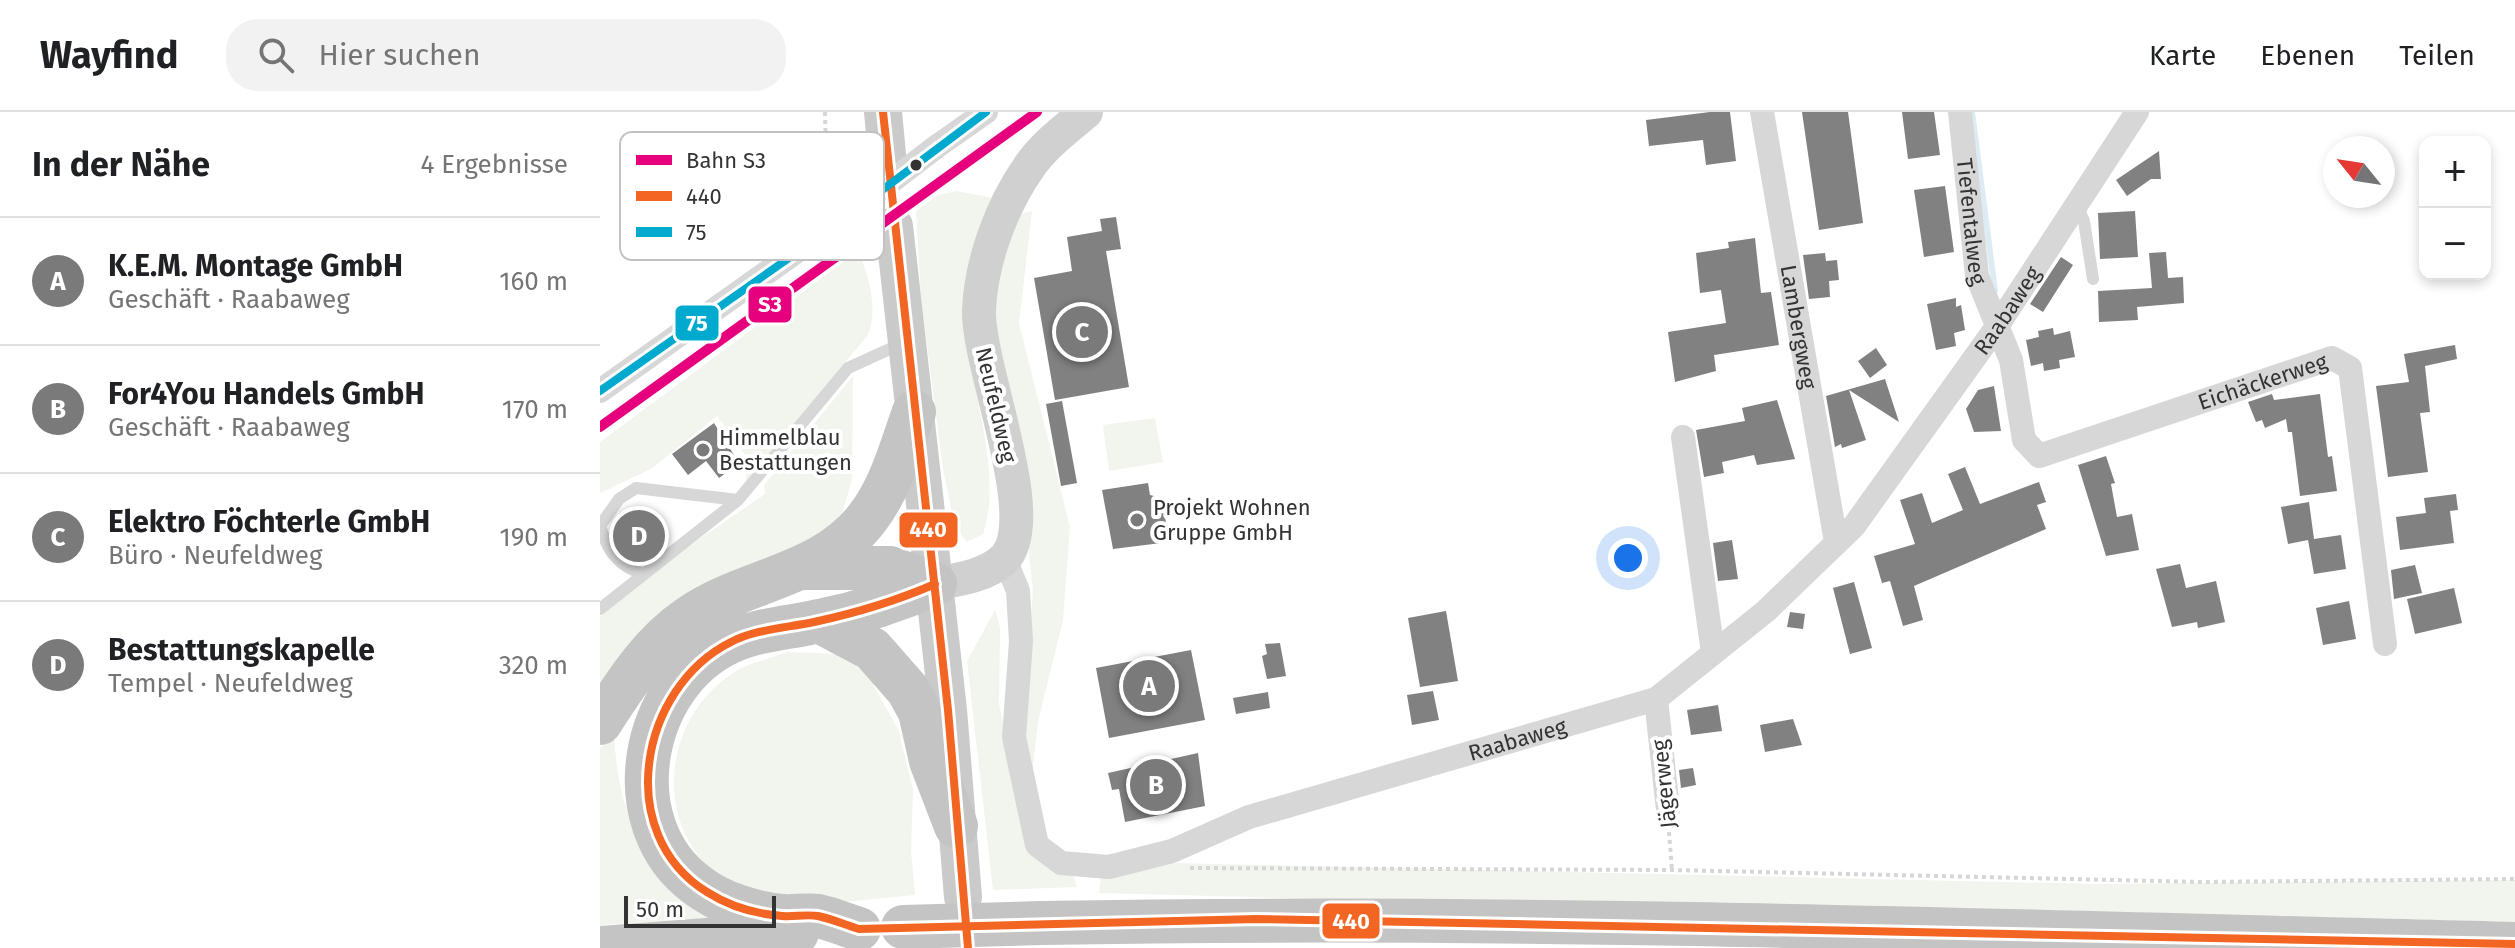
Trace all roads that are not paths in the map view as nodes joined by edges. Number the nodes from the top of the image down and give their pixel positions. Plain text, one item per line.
1 (883, 112) edge
2 (986, 112) edge
3 (1086, 112) edge
4 (1762, 112) edge
5 (1960, 112) edge
6 (2137, 112) edge
7 (884, 188) edge
8 (2077, 206) junction
9 (786, 260) edge
10 (2093, 279) dead end
11 (1996, 328) junction
12 (906, 342) junction
13 (600, 391) edge
14 (914, 412) junction
15 (1683, 437) dead end
16 (738, 500) junction
17 (600, 526) edge
18 (1836, 542) junction
19 (1005, 559) junction
20 (805, 568) junction
21 (644, 574) junction
22 (935, 584) junction
23 (600, 609) edge
24 (819, 621) junction
25 (2385, 644) dead end
26 (1713, 653) junction
27 (1656, 699) junction
28 (600, 723) edge
29 (1668, 810) road end
30 (956, 826) junction
31 (963, 897) dead end
32 (859, 929) junction
33 (2515, 944) edge
34 (600, 948) edge

1 - 12 main road
2 - 7 street, bridge
3 - 19 street, Neufeldweg
4 - 18 street, Lambergweg
5 - 11 street, Tiefentalweg
6 - 8 street, Raabaweg
8 - 10 lane
8 - 11 street, Raabaweg
9 - 13 street, bridge
11 - 18 street, Raabaweg
11 - 25 street, Eichäckerweg
12 - 14 main road
12 - 16 lane
14 - 20 highway
14 - 22 main road
15 - 26 street
16 - 17 lane
16 - 21 lane
17 - 21 lane
18 - 26 street, Raabaweg
19 - 22 street
19 - 27 street, Raabaweg
20 - 22 highway
20 - 28 highway
21 - 23 lane
22 - 24 highway
22 - 30 main road
24 - 30 highway
24 - 32 highway
26 - 27 street, Raabaweg
27 - 29 street, Jägerweg
30 - 31 main road
32 - 33 highway, bridge
32 - 34 highway

